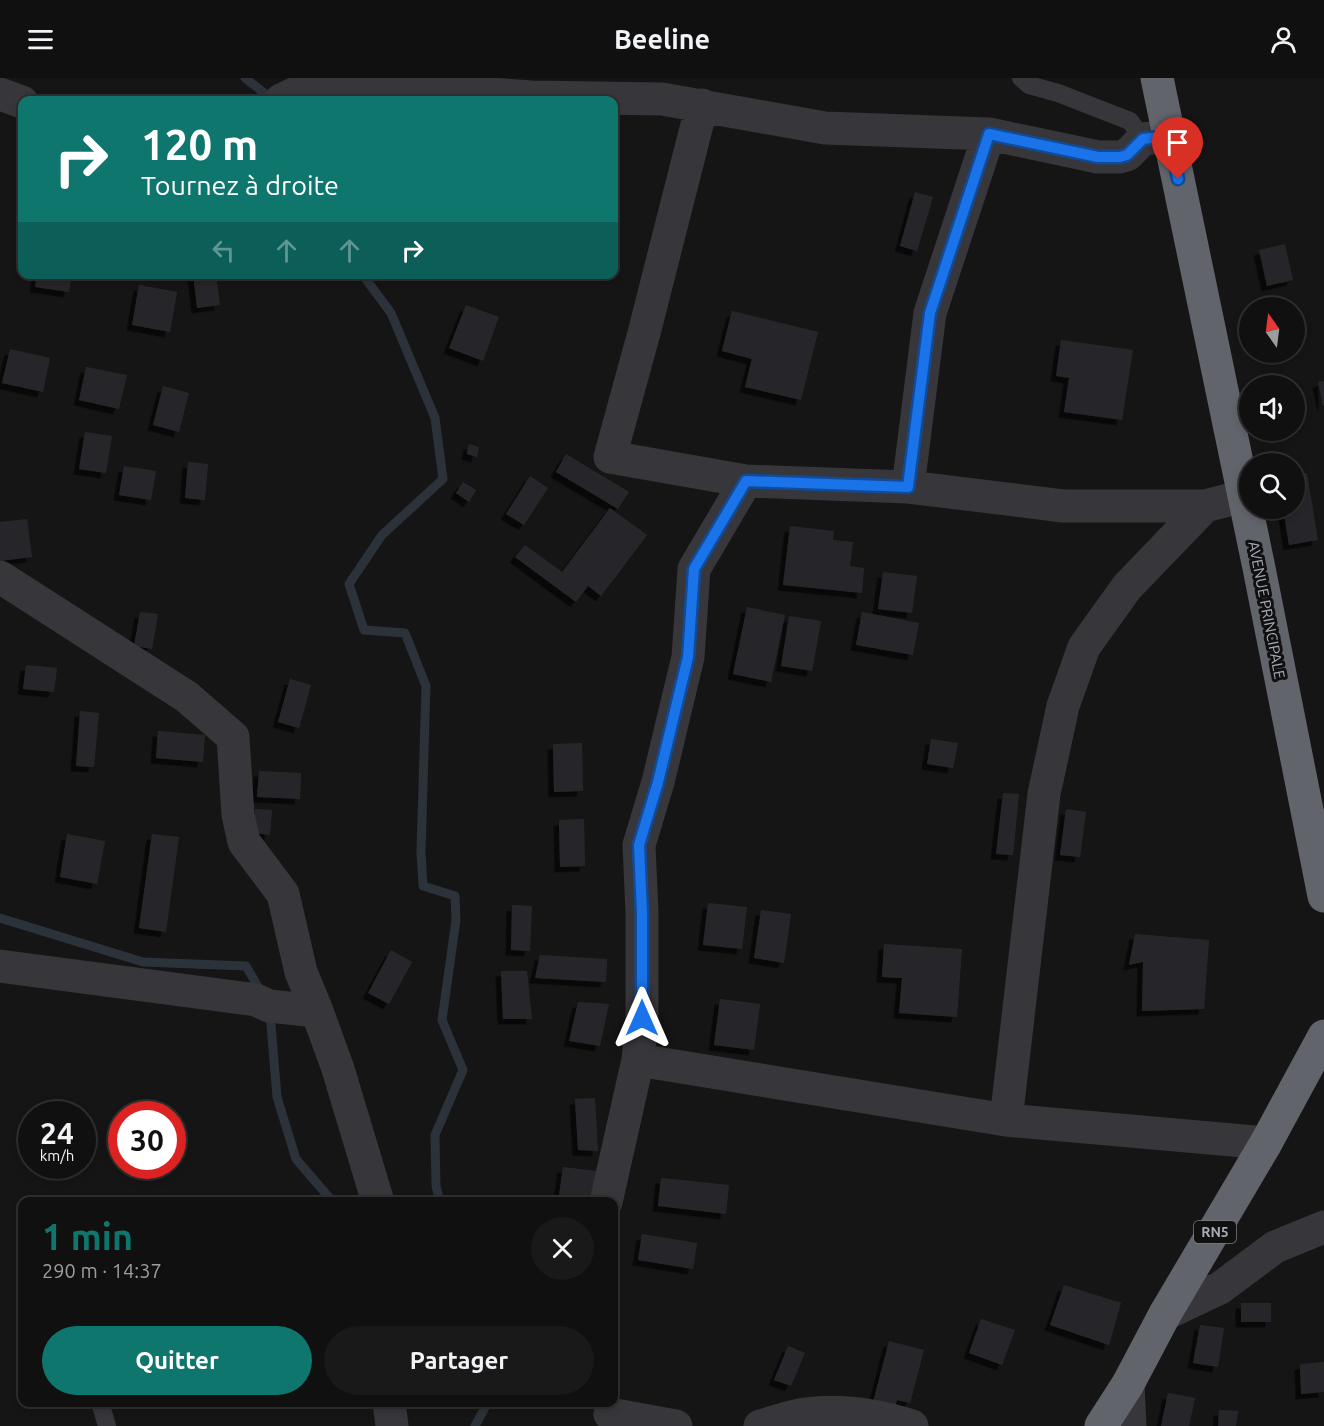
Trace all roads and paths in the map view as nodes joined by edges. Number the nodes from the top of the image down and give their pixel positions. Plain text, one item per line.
1 (328, 78) edge
2 (339, 78) edge
3 (1021, 78) edge
4 (1157, 78) edge
5 (0, 94) edge
6 (290, 96) edge
7 (520, 96) edge
8 (618, 98) edge
9 (18, 101) edge
10 (702, 105) junction
11 (989, 134) junction
12 (1156, 137) junction
13 (1239, 473) edge
14 (746, 481) junction
15 (908, 487) junction
16 (1239, 497) edge
17 (1205, 506) junction
18 (1249, 519) edge
19 (0, 577) edge
20 (1324, 896) edge
21 (7, 972) edge
22 (317, 1011) junction
23 (1324, 1036) edge
24 (638, 1060) junction
25 (1006, 1120) junction
26 (1266, 1143) junction
27 (376, 1197) edge
28 (607, 1197) edge
29 (1324, 1227) edge
30 (1166, 1314) junction
31 (1128, 1384) junction
32 (101, 1407) edge
33 (390, 1407) edge
34 (610, 1414) edge
35 (107, 1426) edge
36 (392, 1426) edge
37 (676, 1426) edge
38 (760, 1426) edge
39 (912, 1426) edge
40 (1101, 1426) edge
41 (1130, 1426) edge

1 - 6 street
2 - 7 street
3 - 12 lane
4 - 12 highway, AVENUE PRINCIPALE
5 - 9 street
8 - 10 street
10 - 11 street
10 - 14 street
11 - 12 street
11 - 15 street
12 - 13 highway, AVENUE PRINCIPALE
14 - 15 street
14 - 24 street
15 - 17 street
16 - 17 street
17 - 25 street
18 - 20 highway, AVENUE PRINCIPALE
19 - 22 street
21 - 22 street
22 - 27 street
23 - 26 highway, RN5
24 - 25 street
24 - 28 street
25 - 26 street
26 - 30 highway, RN5
29 - 30 street
30 - 31 highway, RN5
31 - 40 highway, RN5
31 - 41 street
32 - 35 lane
33 - 36 street
34 - 37 street
38 - 39 street

